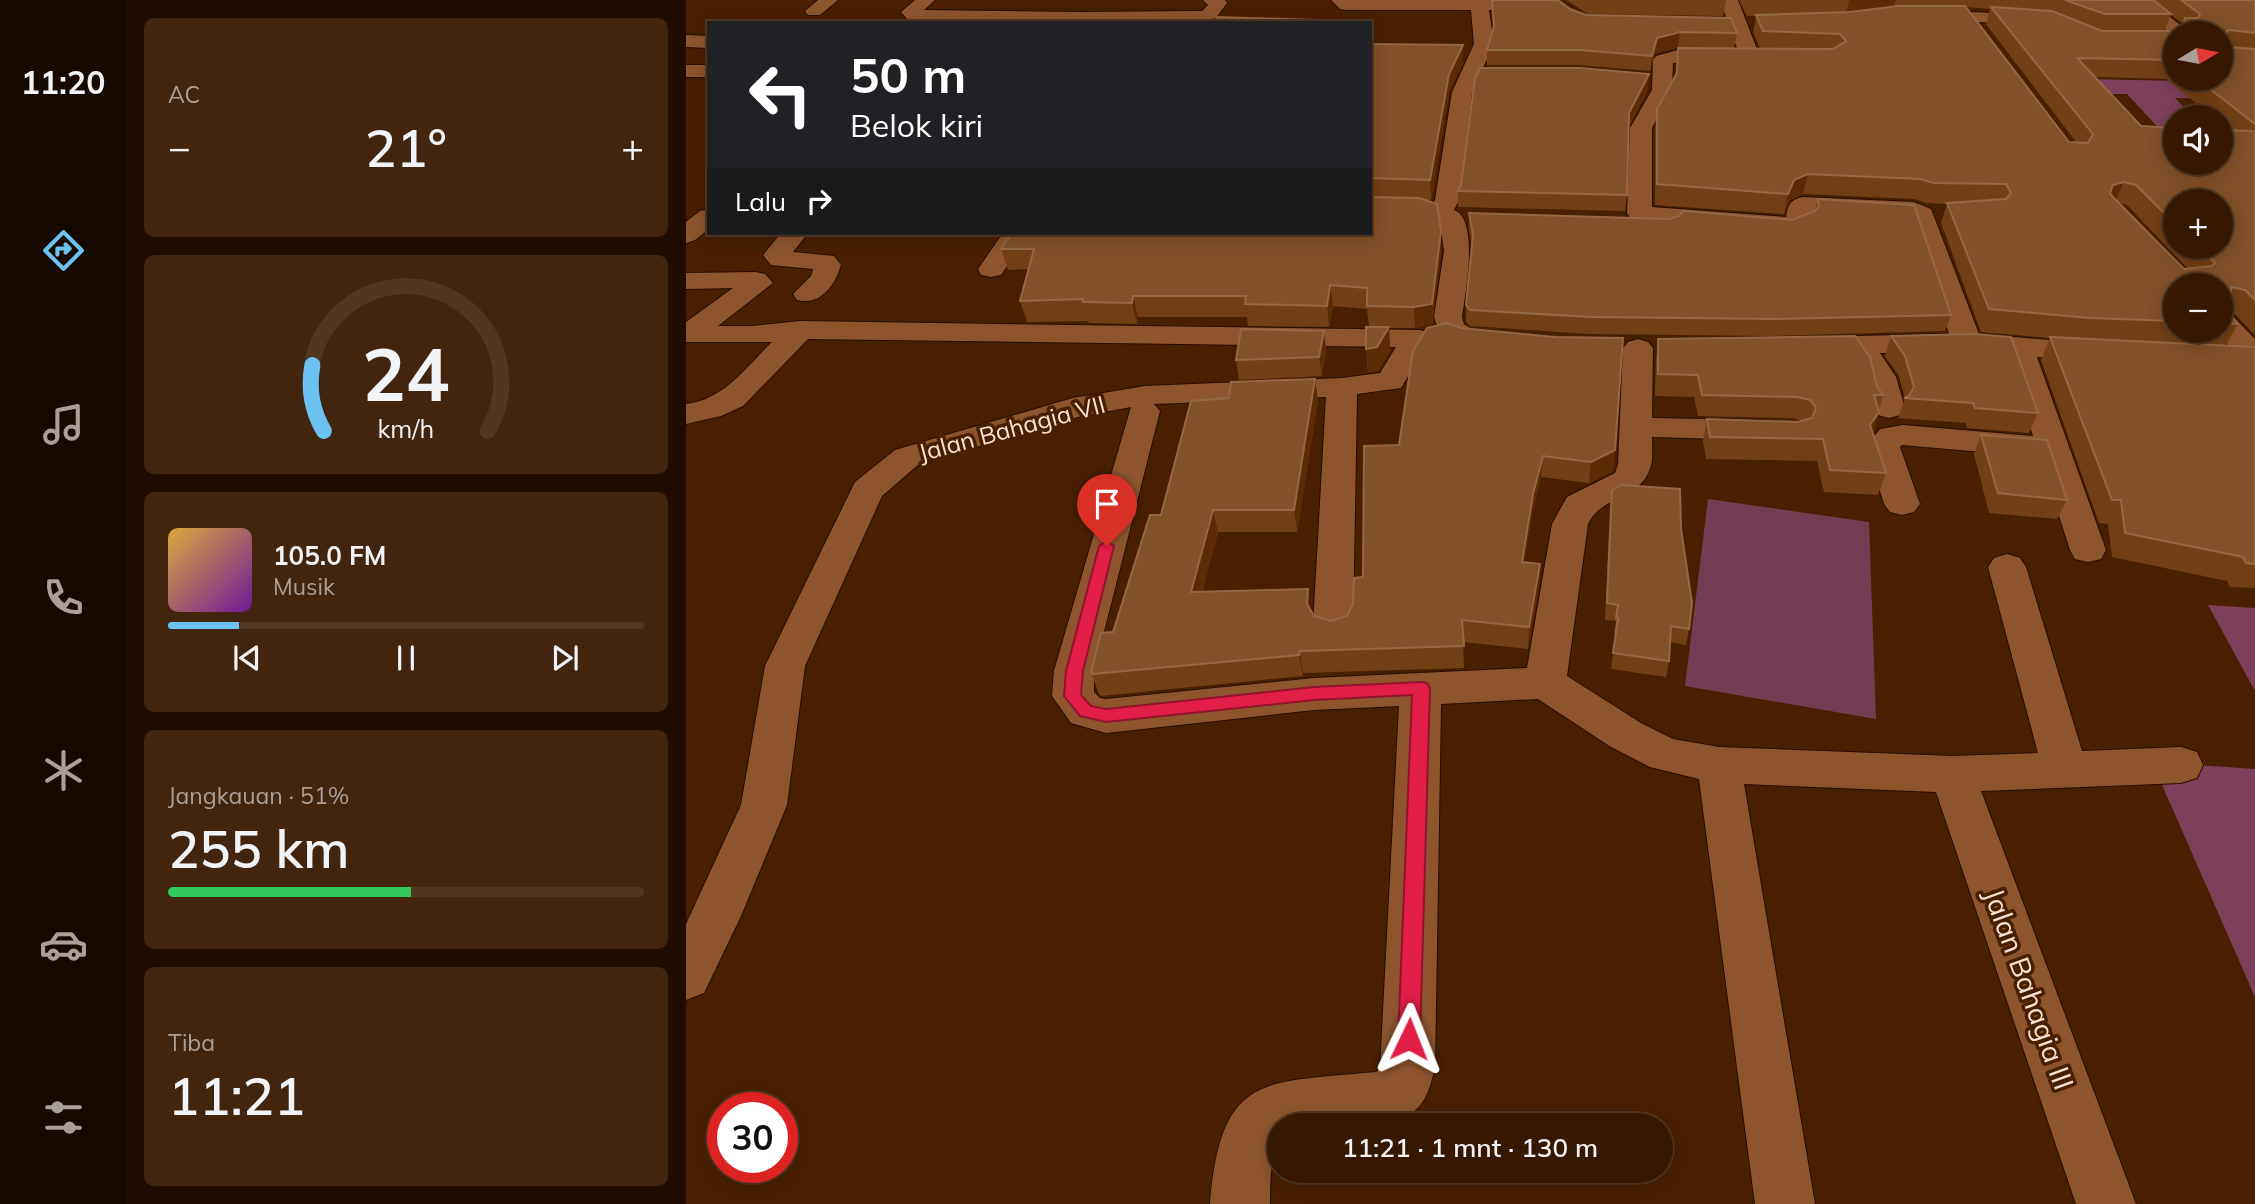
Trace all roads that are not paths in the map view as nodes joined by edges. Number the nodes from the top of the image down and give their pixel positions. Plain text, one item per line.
1 (926, 0) edge
2 (1101, 0) edge
3 (1212, 0) edge
4 (1340, 0) edge
5 (1728, 0) edge
6 (2137, 0) edge
7 (1479, 5) junction
8 (1563, 6) edge
9 (1906, 15) edge
10 (1966, 15) junction
11 (1085, 19) edge
12 (2166, 21) edge
13 (2058, 22) edge
14 (1730, 24) junction
15 (1760, 24) edge
16 (1979, 33) edge
17 (686, 41) edge
18 (707, 41) edge
19 (1482, 54) junction
20 (1458, 55) edge
21 (686, 71) edge
22 (707, 71) edge
23 (1471, 74) junction
24 (1498, 74) edge
25 (1640, 79) edge
26 (1664, 81) junction
27 (686, 202) edge
28 (707, 202) edge
29 (1372, 207) edge
30 (1457, 216) junction
31 (707, 218) edge
32 (1612, 221) edge
33 (1744, 222) junction
34 (686, 235) edge
35 (793, 235) edge
36 (1015, 235) edge
37 (991, 268) dead end
38 (686, 281) edge
39 (807, 294) dead end
40 (800, 330) junction
41 (1454, 331) junction
42 (2233, 333) edge
43 (1415, 340) junction
44 (1967, 342) junction
45 (1516, 343) edge
46 (2013, 344) junction
47 (1859, 345) junction
48 (1783, 346) edge
49 (1636, 348) dead end
50 (2118, 354) edge
51 (2221, 358) edge
52 (2255, 358) edge
53 (1342, 387) junction
54 (1889, 408) dead end
55 (1144, 411) dead end
56 (686, 414) edge
57 (1636, 426) junction
58 (1792, 431) edge
59 (2055, 448) junction
60 (1902, 504) dead end
61 (2088, 550) dead end
62 (2007, 567) dead end
63 (1333, 626) edge
64 (1545, 683) junction
65 (1421, 688) junction
66 (1719, 765) junction
67 (2181, 765) dead end
68 (2065, 769) junction
69 (1952, 774) junction
70 (701, 917) edge
71 (686, 976) edge
72 (1240, 1204) edge
73 (1785, 1204) edge
74 (2106, 1204) edge

1 - 11 street
2 - 11 street
3 - 11 street
4 - 7 street
5 - 14 street
6 - 12 street
7 - 8 street
7 - 19 street
9 - 10 street
10 - 13 street
10 - 16 street
14 - 15 street
14 - 26 street
17 - 18 street
19 - 20 street
19 - 23 street
21 - 22 street
23 - 24 street
23 - 30 street
25 - 26 street
26 - 33 street
27 - 28 street
29 - 30 street
30 - 41 street
31 - 34 street
32 - 33 street
33 - 44 street
35 - 39 street
36 - 37 street
38 - 40 street
40 - 43 street
40 - 56 street
41 - 43 street
41 - 45 street
42 - 52 street
43 - 53 street, Jalan Bahagia VII
44 - 46 street
44 - 47 street
46 - 50 street
46 - 59 street
47 - 48 street
47 - 54 street
49 - 57 street
51 - 52 street
53 - 63 street
53 - 70 street, Jalan Bahagia VII
55 - 65 street
57 - 58 street
57 - 64 street
59 - 60 street
59 - 61 street
62 - 68 street
64 - 65 street
64 - 66 street
65 - 72 street
66 - 69 street
66 - 73 street
67 - 68 street
68 - 69 street
69 - 74 street, Jalan Bahagia III
70 - 71 street, Jalan Bahagia VII

